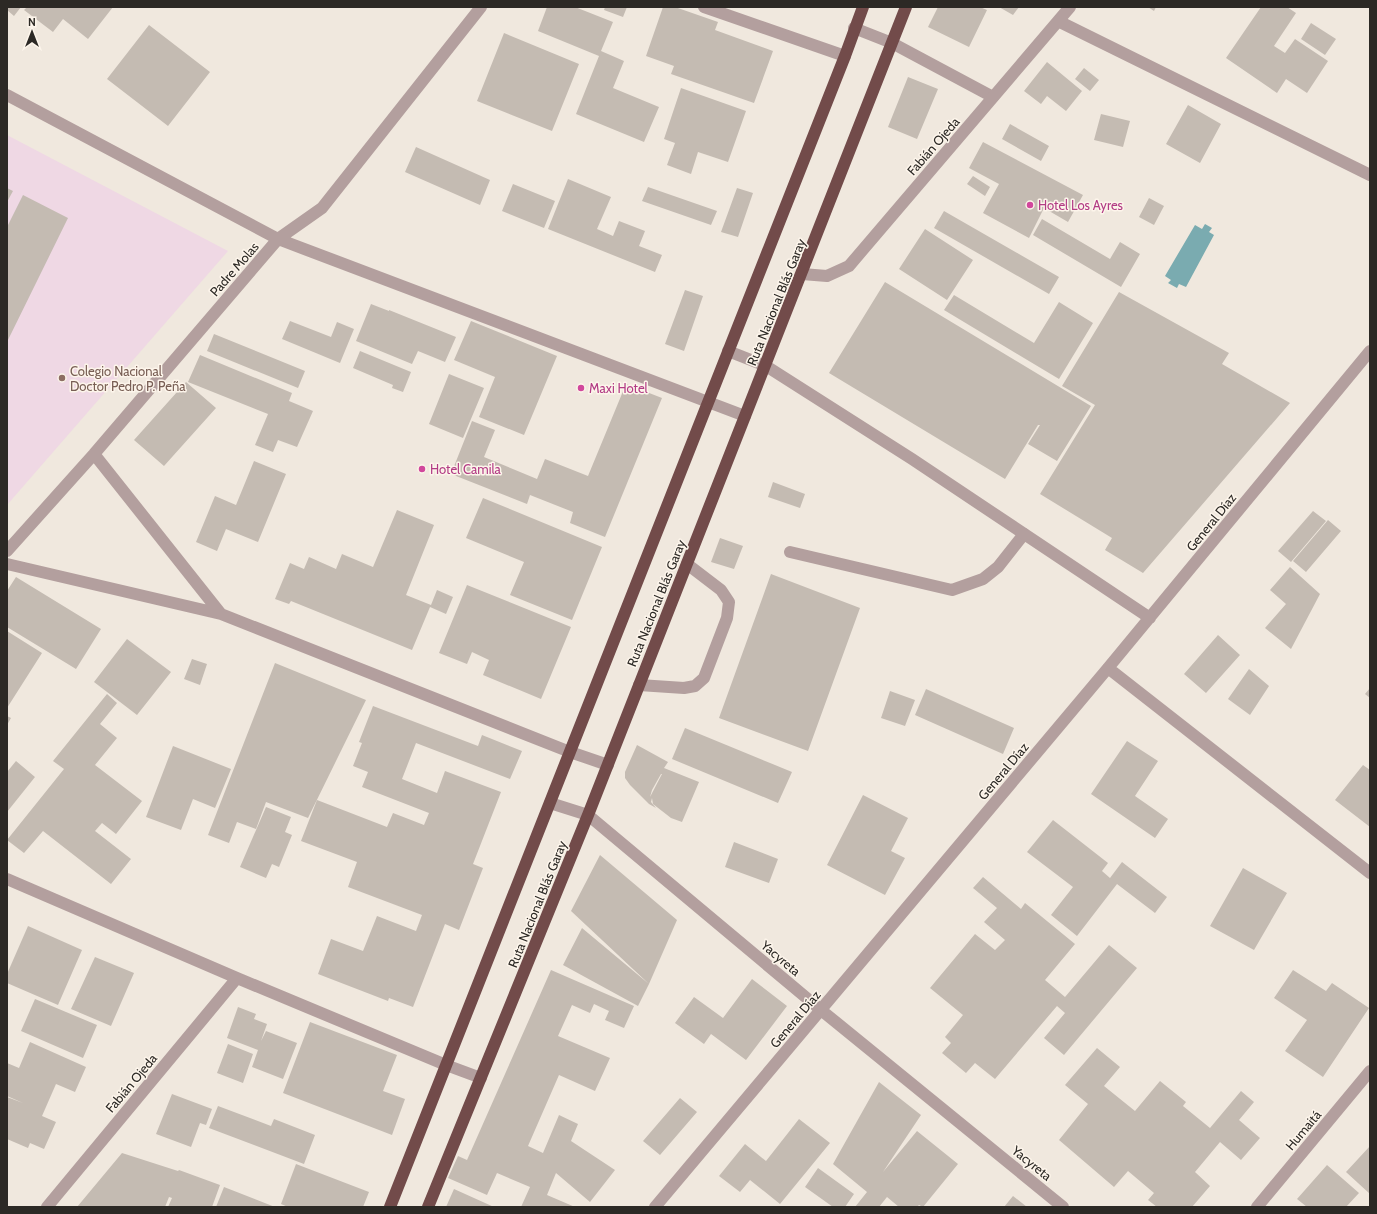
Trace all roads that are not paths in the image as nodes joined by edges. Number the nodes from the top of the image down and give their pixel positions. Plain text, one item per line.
1 (481, 7) edge
2 (704, 7) edge
3 (863, 7) edge
4 (906, 7) edge
5 (1070, 7) edge
6 (1058, 21) junction
7 (854, 28) junction
8 (892, 43) junction
9 (845, 56) junction
10 (7, 95) edge
11 (993, 97) junction
12 (1370, 175) edge
13 (278, 239) junction
14 (802, 274) junction
15 (728, 351) junction
16 (1370, 351) edge
17 (766, 366) junction
18 (708, 403) junction
19 (745, 416) junction
20 (94, 454) junction
21 (1024, 534) junction
22 (7, 551) edge
23 (790, 552) dead end
24 (7, 564) edge
25 (687, 564) junction
26 (221, 614) junction
27 (1150, 618) junction
28 (1108, 668) junction
29 (639, 685) junction
30 (570, 752) junction
31 (608, 765) junction
32 (550, 803) junction
33 (588, 815) junction
34 (1370, 873) edge
35 (7, 879) edge
36 (237, 978) junction
37 (821, 1010) junction
38 (446, 1065) junction
39 (1370, 1071) edge
40 (481, 1078) junction
41 (47, 1207) edge
42 (390, 1207) edge
43 (428, 1207) edge
44 (655, 1207) edge
45 (1063, 1207) edge
46 (1257, 1207) edge

1 - 13 street, Padre Molas
2 - 9 street
3 - 7 highway, Ruta Nacional Blás Garay
4 - 8 highway, Ruta Nacional Blás Garay
5 - 6 street, Fabián Ojeda
6 - 11 street, Fabián Ojeda
6 - 12 street
7 - 8 street
7 - 9 highway, Ruta Nacional Blás Garay
8 - 11 street
8 - 14 highway, Ruta Nacional Blás Garay
9 - 15 highway, Ruta Nacional Blás Garay
10 - 13 street
11 - 14 street, Fabián Ojeda
13 - 18 street
13 - 20 street, Padre Molas
14 - 17 highway, Ruta Nacional Blás Garay
15 - 17 street
15 - 18 highway, Ruta Nacional Blás Garay
16 - 27 street, General Díaz
17 - 19 highway, Ruta Nacional Blás Garay
17 - 21 street
18 - 19 street
18 - 30 highway, Ruta Nacional Blás Garay
19 - 25 highway, Ruta Nacional Blás Garay
20 - 22 street, Padre Molas
20 - 26 street
21 - 23 street
21 - 27 street
24 - 26 street
25 - 29 highway, Ruta Nacional Blás Garay
25 - 29 street
26 - 30 street
27 - 28 street, General Díaz
28 - 34 street
28 - 37 street, General Díaz
29 - 31 highway, Ruta Nacional Blás Garay
30 - 31 street
30 - 32 highway, Ruta Nacional Blás Garay
31 - 33 highway, Ruta Nacional Blás Garay
32 - 33 street, Yacyreta
32 - 38 highway, Ruta Nacional Blás Garay
33 - 37 street, Yacyreta
33 - 40 highway, Ruta Nacional Blás Garay
35 - 36 street
36 - 38 street
36 - 41 street, Fabián Ojeda
37 - 44 street, General Díaz
37 - 45 street, Yacyreta
38 - 40 street
38 - 42 highway, Ruta Nacional Blás Garay
39 - 46 street, Humaitá
40 - 43 highway, Ruta Nacional Blás Garay

